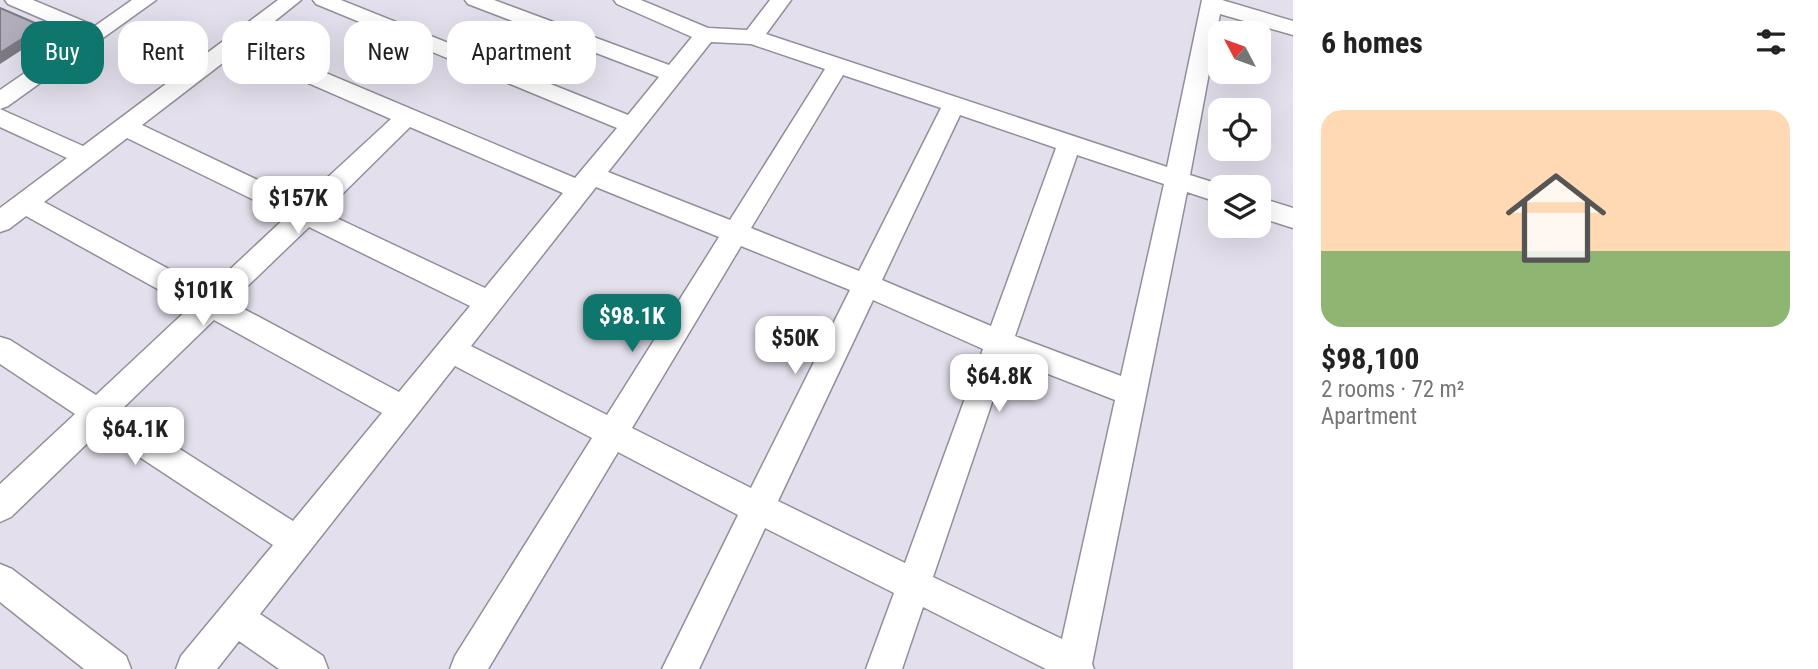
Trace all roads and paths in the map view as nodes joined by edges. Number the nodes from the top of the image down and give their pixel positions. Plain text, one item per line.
1 (15, 0) edge
2 (146, 0) edge
3 (291, 0) edge
4 (323, 0) edge
5 (475, 0) edge
6 (624, 0) edge
7 (782, 0) edge
8 (1212, 3) edge
9 (65, 21) edge
10 (264, 21) edge
11 (1293, 28) edge
12 (104, 29) edge
13 (705, 35) junction
14 (753, 37) junction
15 (222, 53) edge
16 (838, 65) junction
17 (673, 74) junction
18 (24, 84) edge
19 (330, 84) edge
20 (0, 101) edge
21 (954, 104) junction
22 (0, 117) edge
23 (407, 117) junction
24 (631, 125) junction
25 (125, 127) junction
26 (1069, 143) junction
27 (85, 157) junction
28 (1177, 180) junction
29 (585, 183) junction
30 (1208, 190) edge
31 (24, 203) junction
32 (1271, 211) edge
33 (306, 214) junction
34 (1293, 218) edge
35 (0, 222) edge
36 (736, 233) junction
37 (866, 285) junction
38 (490, 303) junction
39 (211, 304) junction
40 (997, 342) junction
41 (0, 349) edge
42 (453, 351) junction
43 (1129, 392) junction
44 (405, 410) junction
45 (98, 412) junction
46 (612, 433) junction
47 (0, 506) edge
48 (758, 508) junction
49 (298, 542) junction
50 (0, 581) edge
51 (914, 586) junction
52 (236, 618) junction
53 (1075, 666) edge
54 (113, 669) edge
55 (194, 669) edge
56 (310, 669) edge
57 (468, 669) edge
58 (680, 669) edge
59 (884, 669) edge

1 - 9 street
2 - 12 street
3 - 10 street
4 - 24 street
5 - 17 street
6 - 13 street
7 - 14 street
8 - 11 street
8 - 28 street
13 - 14 street
13 - 17 street
14 - 16 street
15 - 25 street
16 - 21 street
16 - 36 street
17 - 24 street
18 - 20 street
19 - 23 street
21 - 26 street
21 - 37 street
22 - 27 street
23 - 29 street
23 - 33 street
24 - 29 street
25 - 27 street
25 - 33 street
26 - 28 street
26 - 40 street
27 - 31 street
28 - 30 street
28 - 43 street
29 - 36 street
29 - 38 street
31 - 35 street
31 - 39 street
32 - 34 street
33 - 38 street
33 - 39 street
36 - 37 street
36 - 46 street
37 - 40 street
37 - 48 street
38 - 42 street
39 - 44 street
39 - 45 street
40 - 43 street
40 - 51 street
41 - 45 street
42 - 44 street
42 - 46 street
43 - 53 street
44 - 49 street
45 - 47 street
45 - 49 street
46 - 48 street
46 - 57 street
48 - 51 street
48 - 58 street
49 - 52 street
50 - 54 street
51 - 53 street
51 - 59 street
52 - 55 street
52 - 56 street

